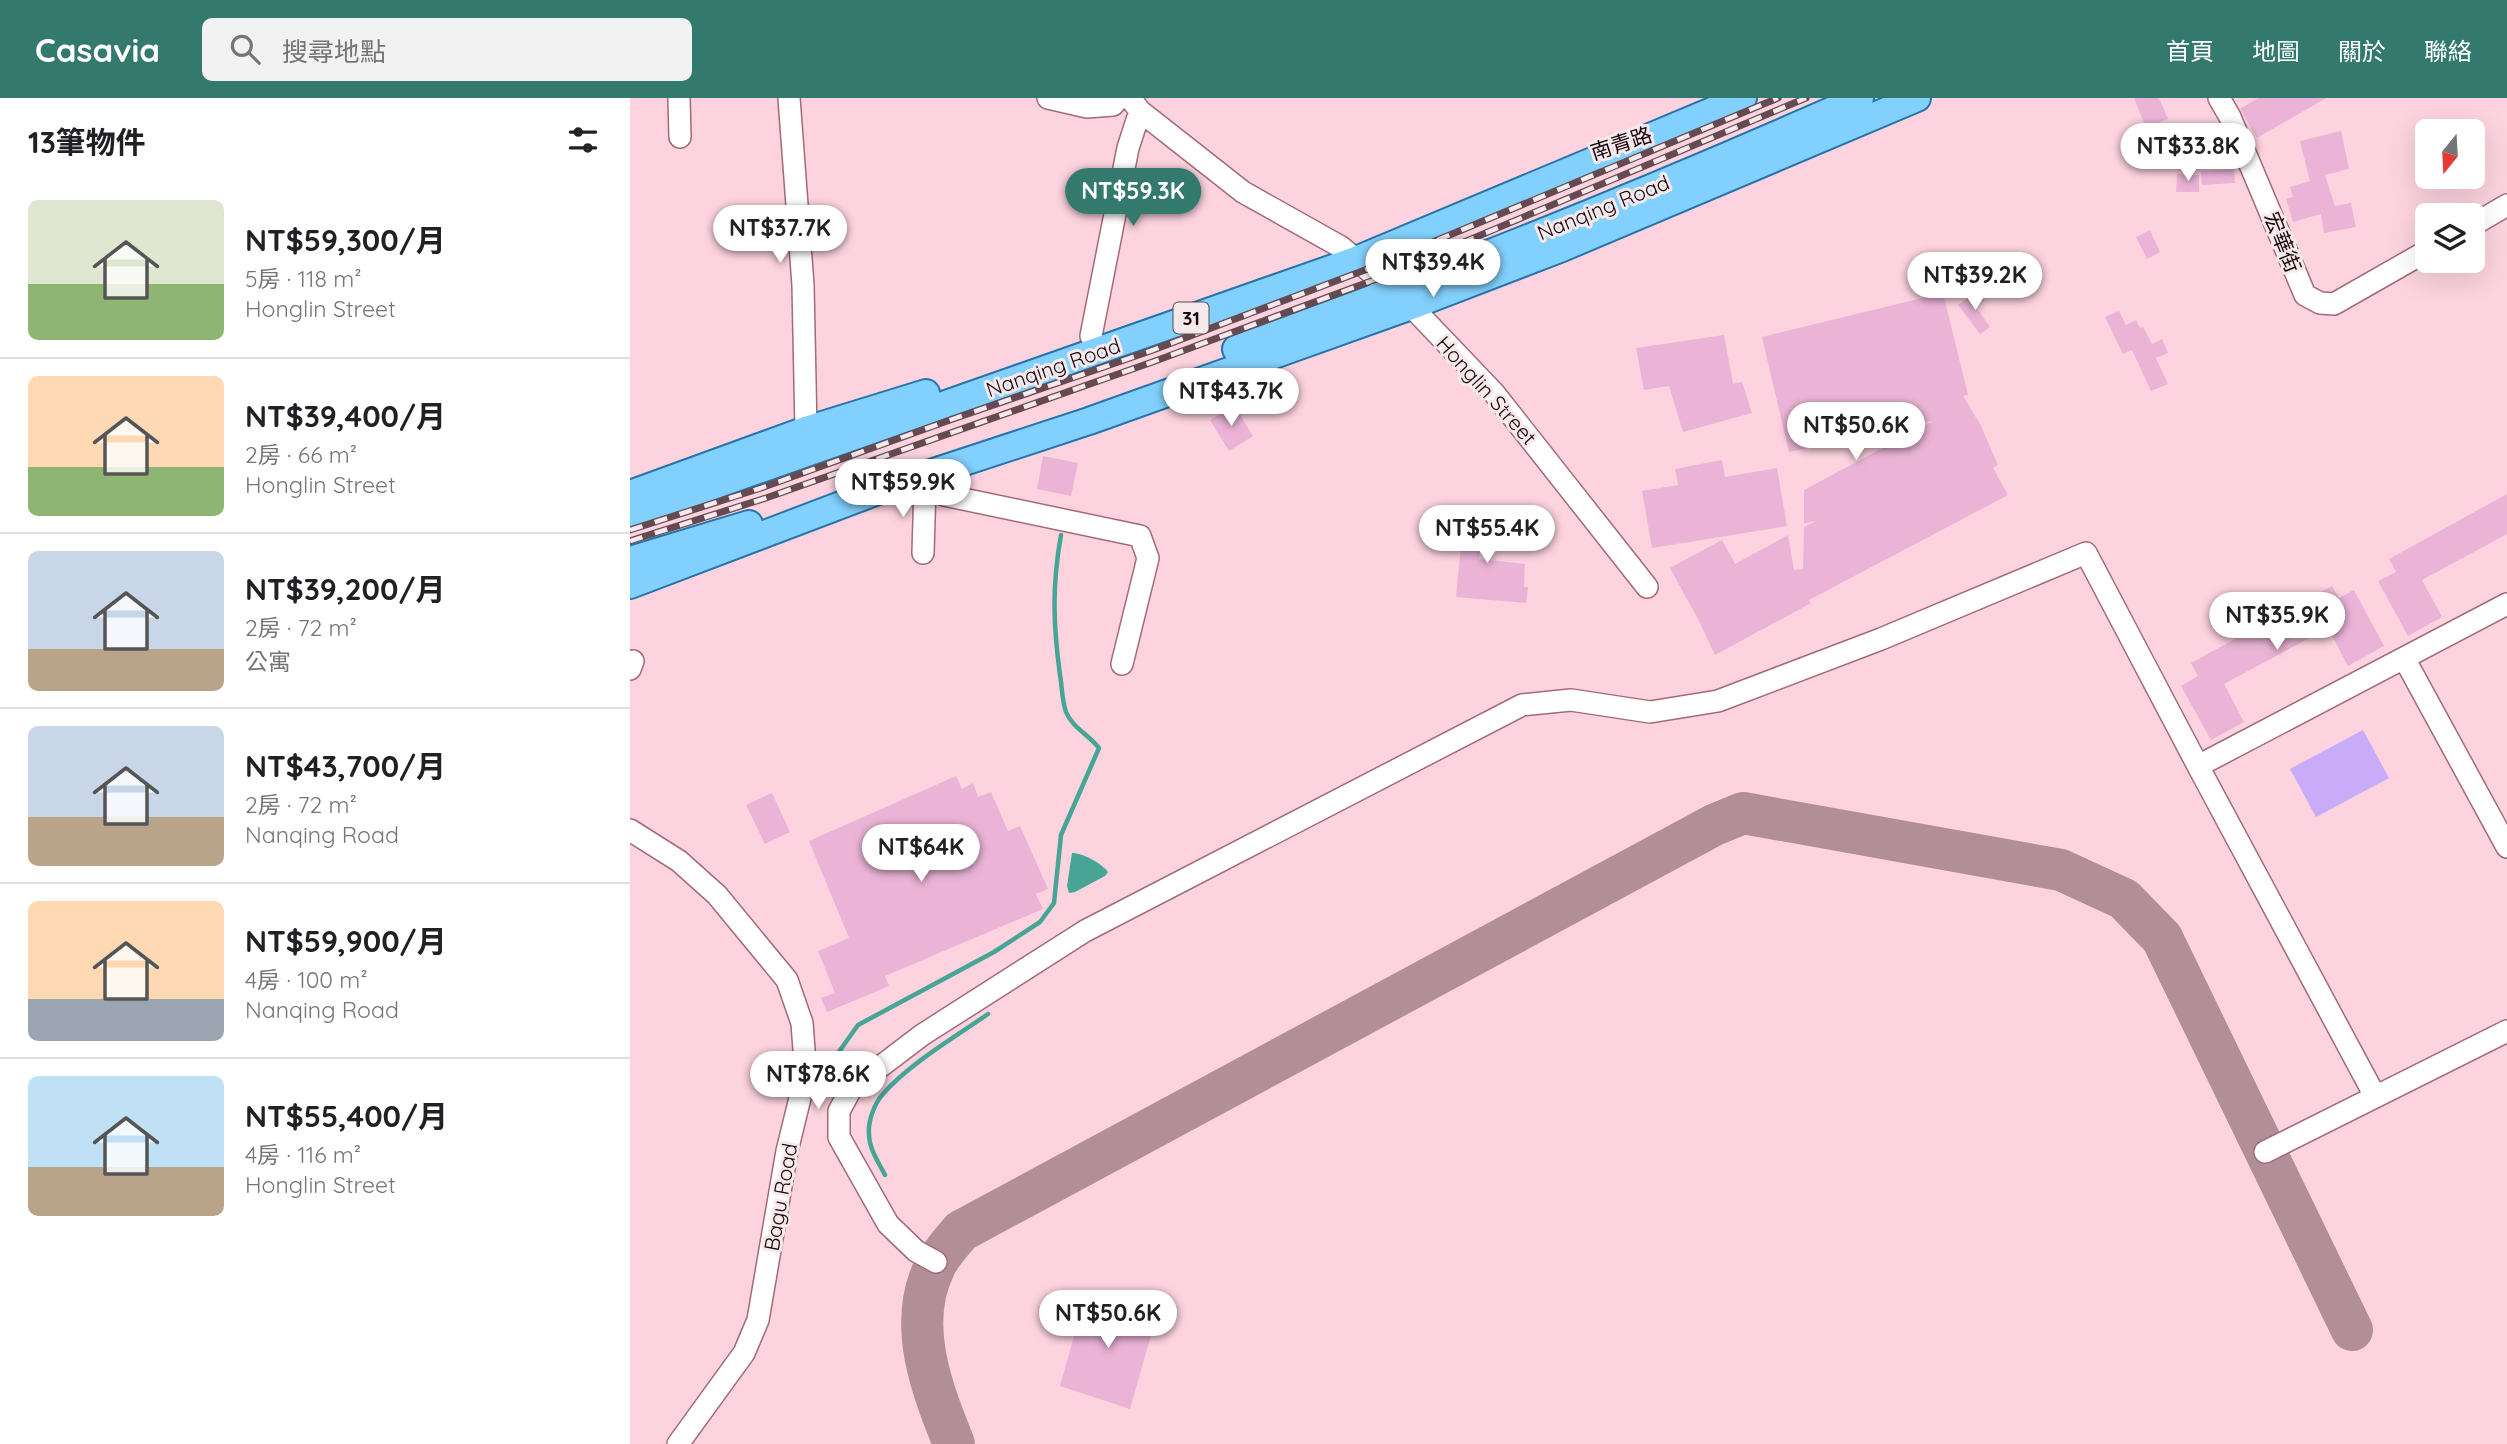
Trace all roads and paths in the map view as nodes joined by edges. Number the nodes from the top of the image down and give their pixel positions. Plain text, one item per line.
1 (679, 98) edge
2 (789, 98) edge
3 (1048, 98) edge
4 (1119, 98) edge
5 (1743, 98) edge
6 (1860, 98) edge
7 (1917, 98) edge
8 (2219, 98) edge
9 (1135, 104) edge
10 (1702, 106) edge
11 (680, 137) dead end
12 (1722, 159) junction
13 (2507, 205) edge
14 (2485, 218) edge
15 (1562, 248) junction
16 (1348, 254) junction
17 (2415, 258) edge
18 (1403, 299) junction
19 (1090, 336) junction
20 (855, 415) junction
21 (806, 430) junction
22 (777, 465) junction
23 (918, 483) junction
24 (630, 494) edge
25 (836, 506) junction
26 (630, 515) edge
27 (757, 522) junction
28 (923, 553) dead end
29 (630, 560) edge
30 (630, 585) edge
31 (1647, 587) dead end
32 (2507, 604) edge
33 (2404, 658) junction
34 (1122, 664) dead end
35 (2198, 766) junction
36 (632, 834) edge
37 (2507, 847) edge
38 (2507, 1031) edge
39 (2375, 1096) junction
40 (2265, 1152) dead end
41 (936, 1262) dead end
42 (678, 1444) edge

1 - 11 street
2 - 21 street
3 - 4 street
5 - 10 main road, Nanqing Road / 31
6 - 12 main road, Nanqing Road / 31
7 - 15 main road, 31
8 - 17 street, 宏華街
9 - 16 street, Honglin Street
9 - 19 street
10 - 16 main road, Nanqing Road / 31
10 - 16 main road, 31
12 - 15 main road
12 - 18 main road, Nanqing Road / 31
13 - 14 street
15 - 18 main road, 31
16 - 18 street, Honglin Street
16 - 19 main road, 31
16 - 22 main road, Nanqing Road / 31
18 - 23 main road, 31
18 - 27 main road, Nanqing Road / 31
18 - 31 street, Honglin Street
19 - 20 main road, 31
20 - 21 main road, 31
20 - 22 main road
21 - 24 main road, 31
22 - 26 main road, Nanqing Road / 31
23 - 25 main road, 31
23 - 28 street
23 - 34 street
25 - 27 main road
25 - 30 main road, 31
27 - 29 main road, Nanqing Road / 31
32 - 33 street
33 - 35 street
33 - 37 street
35 - 39 street
35 - 41 street
36 - 42 street, Bagu Road
38 - 39 street
39 - 40 street

